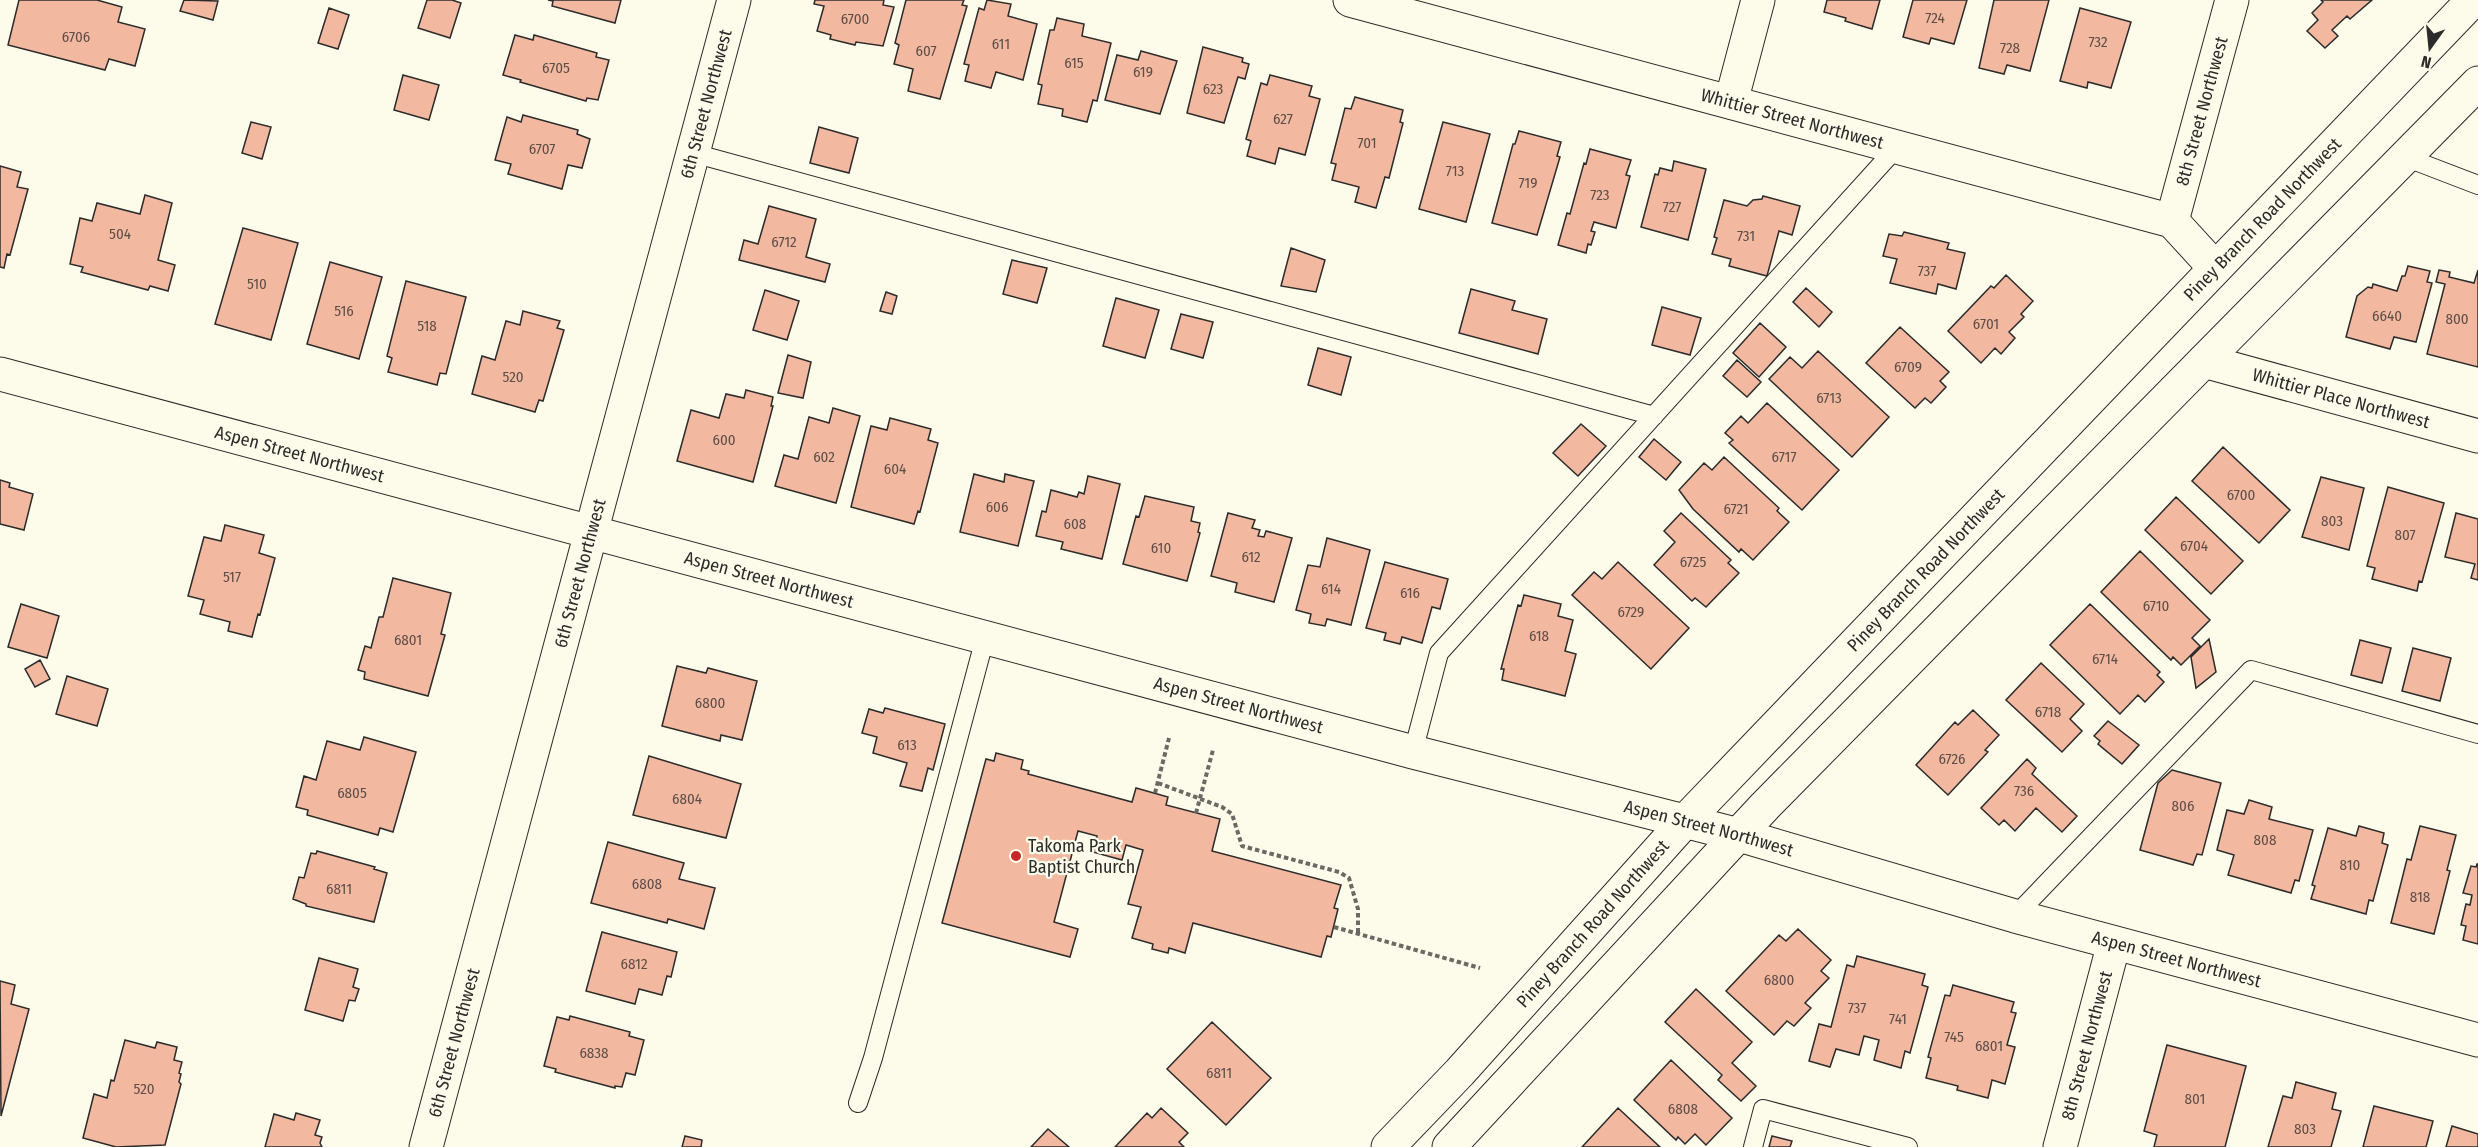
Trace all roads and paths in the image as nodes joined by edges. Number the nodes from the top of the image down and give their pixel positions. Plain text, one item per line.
1 (734, 0) edge
2 (1350, 0) edge
3 (1758, 0) edge
4 (2232, 0) edge
5 (2473, 0) edge
6 (2478, 83) edge
7 (1731, 102) junction
8 (1897, 147) junction
9 (693, 153) junction
10 (2405, 157) junction
11 (2478, 185) edge
12 (2172, 221) junction
13 (2215, 268) junction
14 (2204, 361) junction
15 (0, 374) edge
16 (1654, 416) junction
17 (2478, 436) edge
18 (591, 533) junction
19 (986, 638) junction
20 (2478, 734) edge
21 (1169, 738) dead end
22 (1213, 750) dead end
23 (1413, 752) junction
24 (1158, 783) junction
25 (1155, 794) dead end
26 (1201, 800) junction
27 (1196, 813) dead end
28 (1685, 821) junction
29 (1739, 835) junction
30 (2016, 916) junction
31 (1334, 927) dead end
32 (1358, 934) junction
33 (2114, 943) junction
34 (1480, 968) dead end
35 (2478, 1040) edge
36 (858, 1103) dead end
37 (426, 1147) edge
38 (1388, 1147) edge
39 (1449, 1147) edge
40 (1753, 1147) edge
41 (1908, 1147) edge
42 (2060, 1147) edge

1 - 9 street, 6th Street Northwest
2 - 7 street, Whittier Street Northwest
3 - 7 street
4 - 12 street, 8th Street Northwest
5 - 13 street, Piney Branch Road Northwest
6 - 10 street
7 - 8 street, Whittier Street Northwest
8 - 12 street, Whittier Street Northwest
8 - 16 lane
9 - 16 lane
9 - 18 street, 6th Street Northwest
10 - 11 lane
10 - 14 street
12 - 13 street
13 - 28 street, Piney Branch Road Northwest
14 - 17 street, Whittier Place Northwest
14 - 29 street
15 - 18 street, Aspen Street Northwest
16 - 23 lane
18 - 19 street, Aspen Street Northwest
18 - 37 street, 6th Street Northwest
19 - 23 street, Aspen Street Northwest
19 - 36 lane
20 - 30 lane
21 - 24 path
22 - 26 path
23 - 28 street, Aspen Street Northwest
24 - 25 path
24 - 26 path
26 - 27 path
26 - 32 path
28 - 29 street, Aspen Street Northwest
28 - 38 street, Piney Branch Road Northwest
29 - 30 street, Aspen Street Northwest
29 - 39 street
30 - 33 street, Aspen Street Northwest
31 - 32 path
32 - 34 path
33 - 35 street, Aspen Street Northwest
33 - 42 street, 8th Street Northwest
40 - 41 lane

